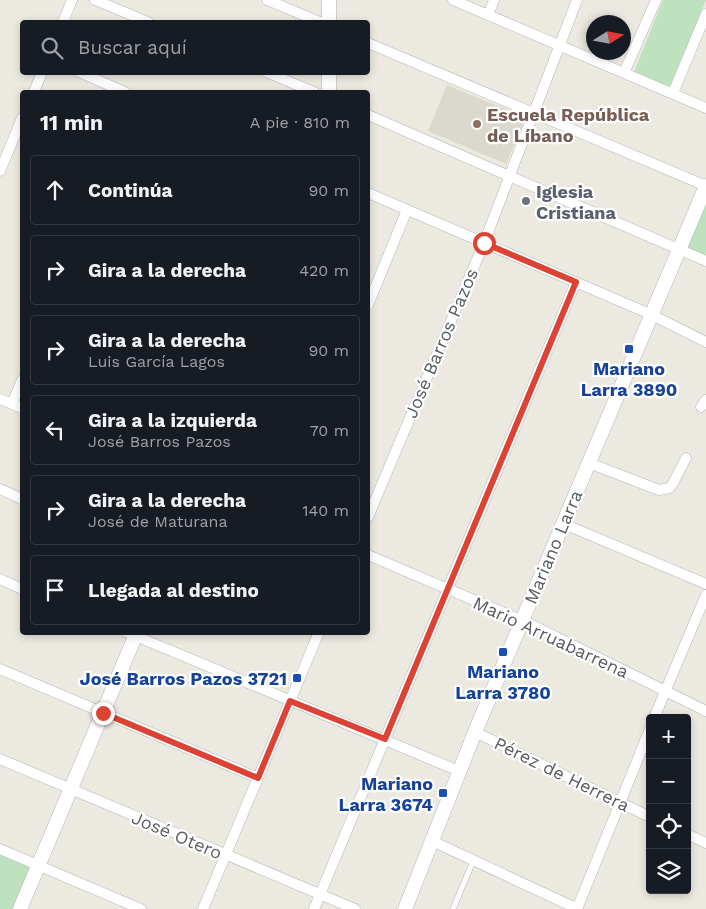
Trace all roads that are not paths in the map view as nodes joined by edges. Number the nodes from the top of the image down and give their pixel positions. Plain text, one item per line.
1 (72, 0) edge
2 (95, 0) edge
3 (267, 0) edge
4 (329, 0) edge
5 (453, 0) edge
6 (494, 0) edge
7 (577, 0) edge
8 (656, 0) edge
9 (706, 14) edge
10 (488, 15) junction
11 (64, 20) edge
12 (143, 20) edge
13 (315, 20) edge
14 (329, 20) edge
15 (370, 44) edge
16 (558, 45) junction
17 (624, 73) junction
18 (41, 75) edge
19 (86, 75) edge
20 (273, 75) edge
21 (329, 75) edge
22 (35, 90) edge
23 (120, 90) edge
24 (309, 90) edge
25 (329, 90) edge
26 (673, 93) junction
27 (706, 108) edge
28 (534, 112) junction
29 (370, 116) edge
30 (20, 123) edge
31 (0, 171) edge
32 (508, 175) junction
33 (706, 186) edge
34 (370, 195) edge
35 (407, 210) junction
36 (484, 243) junction
37 (679, 248) junction
38 (706, 261) edge
39 (576, 282) junction
40 (370, 300) edge
41 (650, 314) junction
42 (706, 342) edge
43 (20, 385) edge
44 (0, 399) edge
45 (12, 404) junction
46 (20, 407) edge
47 (686, 458) dead end
48 (589, 463) junction
49 (0, 489) edge
50 (20, 498) edge
51 (370, 513) edge
52 (564, 524) junction
53 (370, 556) edge
54 (0, 579) edge
55 (706, 584) edge
56 (20, 588) edge
57 (448, 590) junction
58 (706, 595) edge
59 (522, 620) junction
60 (132, 635) edge
61 (134, 635) edge
62 (318, 635) edge
63 (0, 669) edge
64 (665, 691) junction
65 (290, 701) junction
66 (706, 710) edge
67 (103, 713) junction
68 (656, 714) edge
69 (475, 732) junction
70 (385, 739) junction
71 (646, 739) edge
72 (0, 759) edge
73 (458, 771) junction
74 (258, 778) junction
75 (70, 789) junction
76 (621, 803) junction
77 (646, 815) edge
78 (691, 836) edge
79 (432, 841) junction
80 (706, 843) edge
81 (0, 849) edge
82 (226, 856) junction
83 (474, 859) junction
84 (38, 865) junction
85 (320, 895) junction
86 (20, 909) edge
87 (141, 909) edge
88 (203, 909) edge
89 (314, 909) edge
90 (355, 909) edge
91 (405, 909) edge
92 (453, 909) edge
93 (577, 909) edge

1 - 11 street
2 - 12 street
3 - 13 street
4 - 14 main road
5 - 10 street
6 - 10 street
7 - 16 street, José Barros Pazos
8 - 17 street
9 - 26 street
10 - 16 street
15 - 28 street
16 - 17 street
16 - 28 street, José Barros Pazos
17 - 26 street
18 - 22 street
19 - 23 street
20 - 24 street
21 - 25 main road
26 - 27 street
28 - 32 street, José Barros Pazos
28 - 33 street
29 - 32 street
30 - 31 street
32 - 36 street, José Barros Pazos
32 - 37 street
33 - 37 main road, Mariano Larra
34 - 35 street
35 - 36 street
35 - 40 street
36 - 39 street
36 - 51 street, José Barros Pazos
37 - 38 street
37 - 41 main road, Mariano Larra
39 - 41 street
39 - 57 street
41 - 42 street
41 - 48 main road, Mariano Larra
43 - 45 street
44 - 45 street
45 - 46 street
47 - 48 street
48 - 52 main road, Mariano Larra
49 - 50 street
52 - 55 street
52 - 59 main road, Mariano Larra
53 - 57 street, Mario Arruabarrena
54 - 56 street
57 - 59 street, Mario Arruabarrena
57 - 70 street
58 - 64 street
59 - 64 street, Mario Arruabarrena
59 - 69 main road, Mariano Larra
60 - 67 main road
61 - 65 street
62 - 65 street
63 - 67 street
64 - 66 street, Mario Arruabarrena
64 - 68 street
65 - 70 street
65 - 74 street
67 - 74 street
67 - 75 main road
69 - 73 main road, Mariano Larra
69 - 76 street, Pérez de Herrera
70 - 73 street
70 - 85 street
71 - 76 street
72 - 75 street, José Otero
73 - 79 main road, Mariano Larra
74 - 82 street
75 - 82 street, José Otero
75 - 84 main road
76 - 77 street, Pérez de Herrera
76 - 93 street
78 - 80 street
79 - 83 street
79 - 91 main road, Mariano Larra
81 - 84 street
82 - 85 street, José Otero
82 - 88 street
83 - 92 lane
83 - 93 street
84 - 86 main road
84 - 87 street
85 - 89 street
85 - 90 street, José Otero

